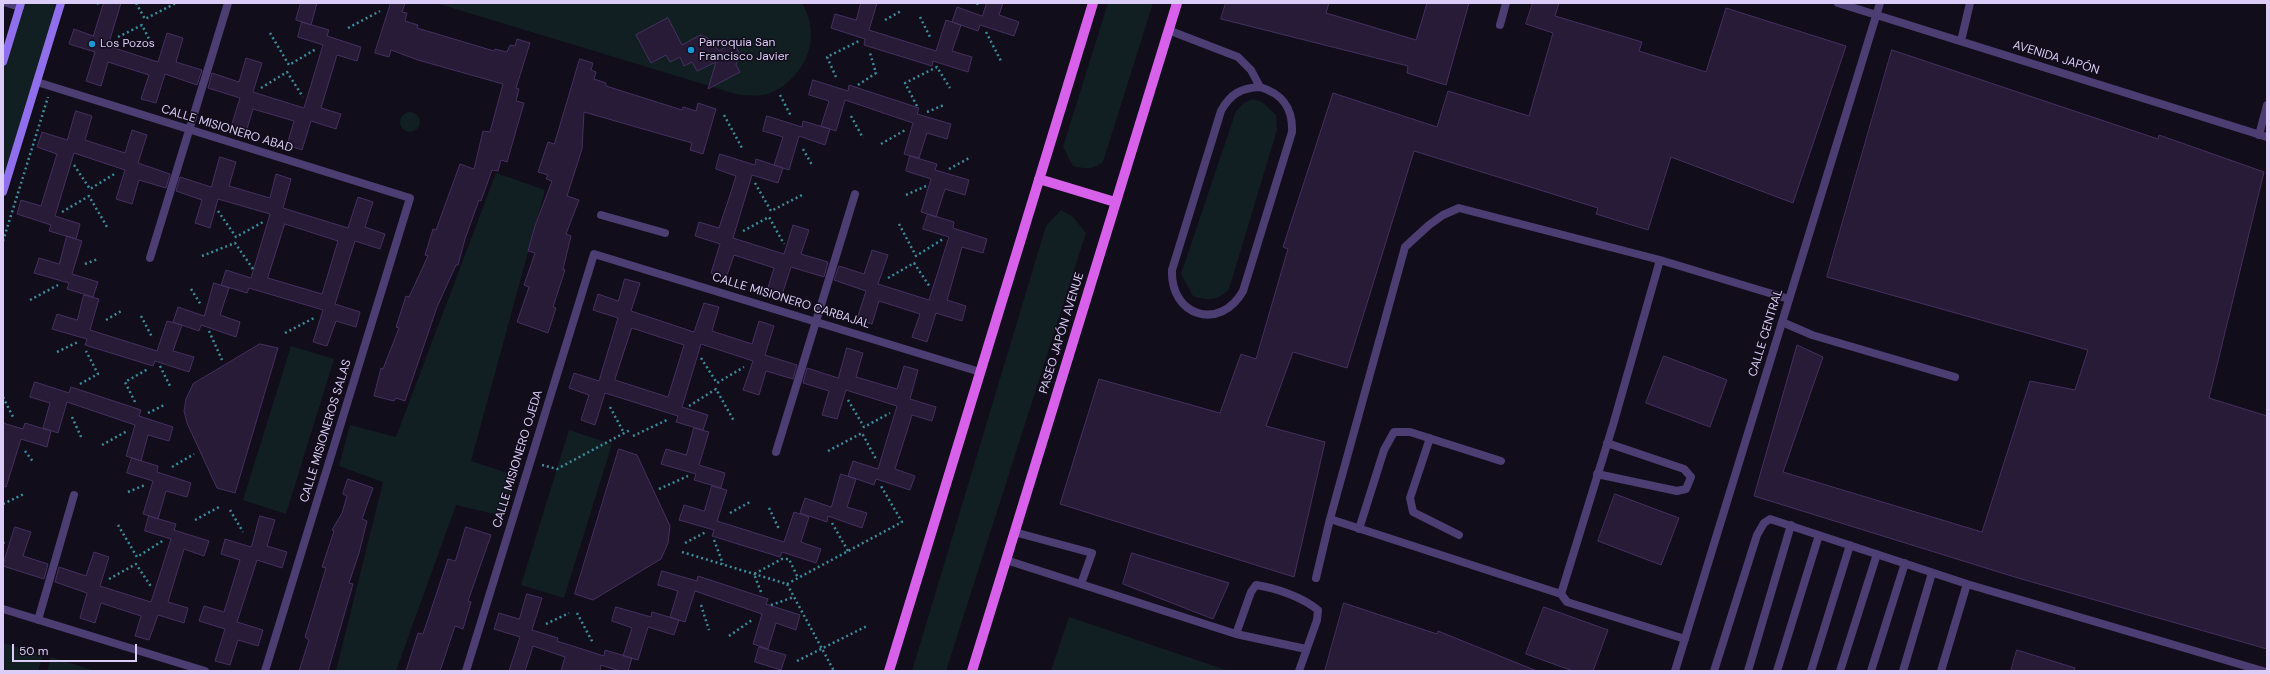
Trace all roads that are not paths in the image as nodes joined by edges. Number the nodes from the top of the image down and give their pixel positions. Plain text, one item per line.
1 (7, 3) edge
2 (61, 3) edge
3 (228, 3) edge
4 (1093, 3) edge
5 (1177, 3) edge
6 (1506, 3) edge
7 (1838, 3) edge
8 (1880, 3) edge
9 (1970, 3) edge
10 (20, 5) edge
11 (1877, 14) junction
12 (1500, 25) dead end
13 (1168, 30) junction
14 (1961, 41) junction
15 (3, 62) edge
16 (37, 82) junction
17 (1260, 87) junction
18 (2267, 105) edge
19 (189, 130) junction
20 (2263, 136) edge
21 (1039, 179) junction
22 (3, 192) edge
23 (855, 194) dead end
24 (410, 198) joint
25 (1115, 202) junction
26 (601, 215) dead end
27 (665, 233) dead end
28 (594, 254) joint
29 (150, 258) dead end
30 (1660, 260) junction
31 (1789, 299) junction
32 (816, 322) junction
33 (1782, 322) junction
34 (980, 372) junction
35 (1955, 377) dead end
36 (1430, 438) junction
37 (1606, 443) junction
38 (776, 452) dead end
39 (1501, 461) dead end
40 (1597, 474) junction
41 (74, 495) dead end
42 (1330, 519) junction
43 (1791, 525) junction
44 (1358, 529) junction
45 (1014, 532) junction
46 (1459, 535) dead end
47 (1819, 535) junction
48 (1850, 545) junction
49 (1877, 554) junction
50 (1006, 560) junction
51 (1905, 564) junction
52 (1932, 573) junction
53 (1316, 578) dead end
54 (1081, 584) junction
55 (1967, 584) junction
56 (1561, 594) junction
57 (3, 610) edge
58 (38, 620) junction
59 (1236, 634) junction
60 (1684, 639) junction
61 (1306, 649) junction
62 (205, 671) edge
63 (265, 671) edge
64 (466, 671) edge
65 (889, 671) edge
66 (972, 671) edge
67 (1299, 671) edge
68 (1675, 671) edge
69 (1714, 671) edge
70 (1748, 671) edge
71 (1777, 671) edge
72 (1810, 671) edge
73 (1840, 671) edge
74 (1871, 671) edge
75 (1904, 671) edge
76 (1941, 671) edge
77 (2263, 671) edge

1 - 10 street
2 - 16 main road
3 - 19 street
4 - 21 main road
5 - 13 main road, PASEO JAPÓN AVENUE
6 - 12 street
7 - 11 street, AVENIDA JAPÓN
8 - 11 street, CALLE CENTRAL
9 - 14 street
10 - 15 main road
11 - 14 street, AVENIDA JAPÓN
11 - 31 street, CALLE CENTRAL
13 - 17 street
13 - 25 main road, PASEO JAPÓN AVENUE
14 - 20 street, AVENIDA JAPÓN
16 - 19 street, CALLE MISIONERO ABAD
16 - 22 main road
17 - 17 street
18 - 20 street
19 - 24 street, CALLE MISIONERO ABAD
19 - 29 street
21 - 25 main road
21 - 34 main road
23 - 32 street
24 - 63 street, CALLE MISIONEROS SALAS
25 - 45 main road, PASEO JAPÓN AVENUE
26 - 27 street
28 - 32 street, CALLE MISIONERO CARBAJAL
28 - 64 street, CALLE MISIONERO OJEDA
30 - 31 street
30 - 37 street
30 - 42 street
31 - 33 street, CALLE CENTRAL
32 - 34 street, CALLE MISIONERO CARBAJAL
32 - 38 street
33 - 35 street
33 - 60 street, CALLE CENTRAL
34 - 65 main road
36 - 39 street
36 - 44 street
36 - 46 street
37 - 40 street
37 - 40 street
40 - 56 street
41 - 58 street
42 - 44 street
42 - 53 street
43 - 47 street
43 - 69 street
43 - 70 street
44 - 56 street
45 - 50 main road, PASEO JAPÓN AVENUE
45 - 54 street
47 - 48 street
47 - 71 street
48 - 49 street
48 - 72 street
49 - 51 street
49 - 73 street
50 - 54 street
50 - 66 main road, PASEO JAPÓN AVENUE
51 - 52 street
51 - 74 street
52 - 55 street
52 - 75 street
54 - 59 street
55 - 76 street
55 - 77 street
56 - 60 street
57 - 58 street
58 - 62 street
59 - 61 street
59 - 61 street
60 - 68 street, CALLE CENTRAL
61 - 67 street

